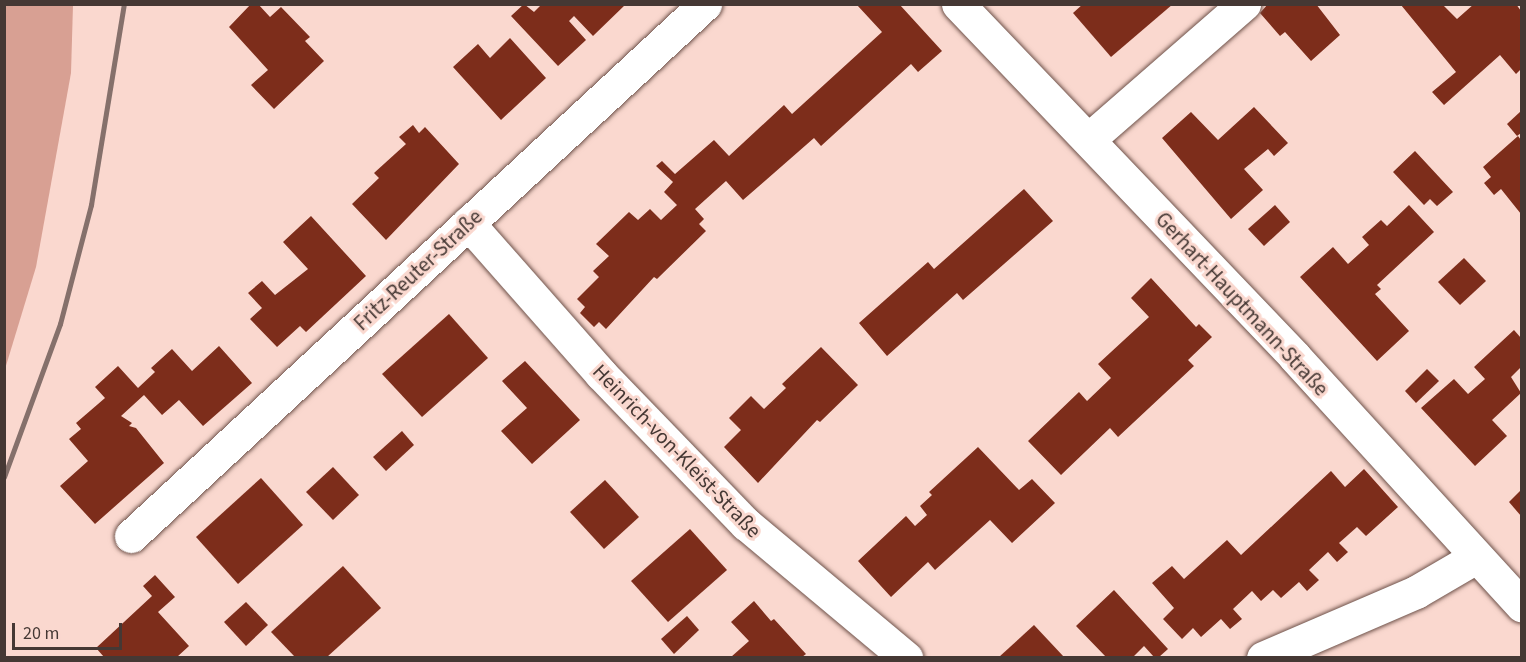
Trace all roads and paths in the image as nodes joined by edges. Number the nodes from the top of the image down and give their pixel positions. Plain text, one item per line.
1 (705, 4) edge
2 (958, 4) edge
3 (1244, 4) edge
4 (1089, 139) junction
5 (468, 223) junction
6 (131, 536) dead end
7 (1476, 557) junction
8 (1521, 606) edge
9 (906, 657) edge
10 (1263, 657) edge

1 - 5 street, Fritz-Reuter-Straße
2 - 4 street, Gerhart-Hauptmann-Straße
3 - 4 street
4 - 7 street, Gerhart-Hauptmann-Straße
5 - 6 street, Fritz-Reuter-Straße
5 - 9 street, Heinrich-von-Kleist-Straße
7 - 8 street, Gerhart-Hauptmann-Straße
7 - 10 street

